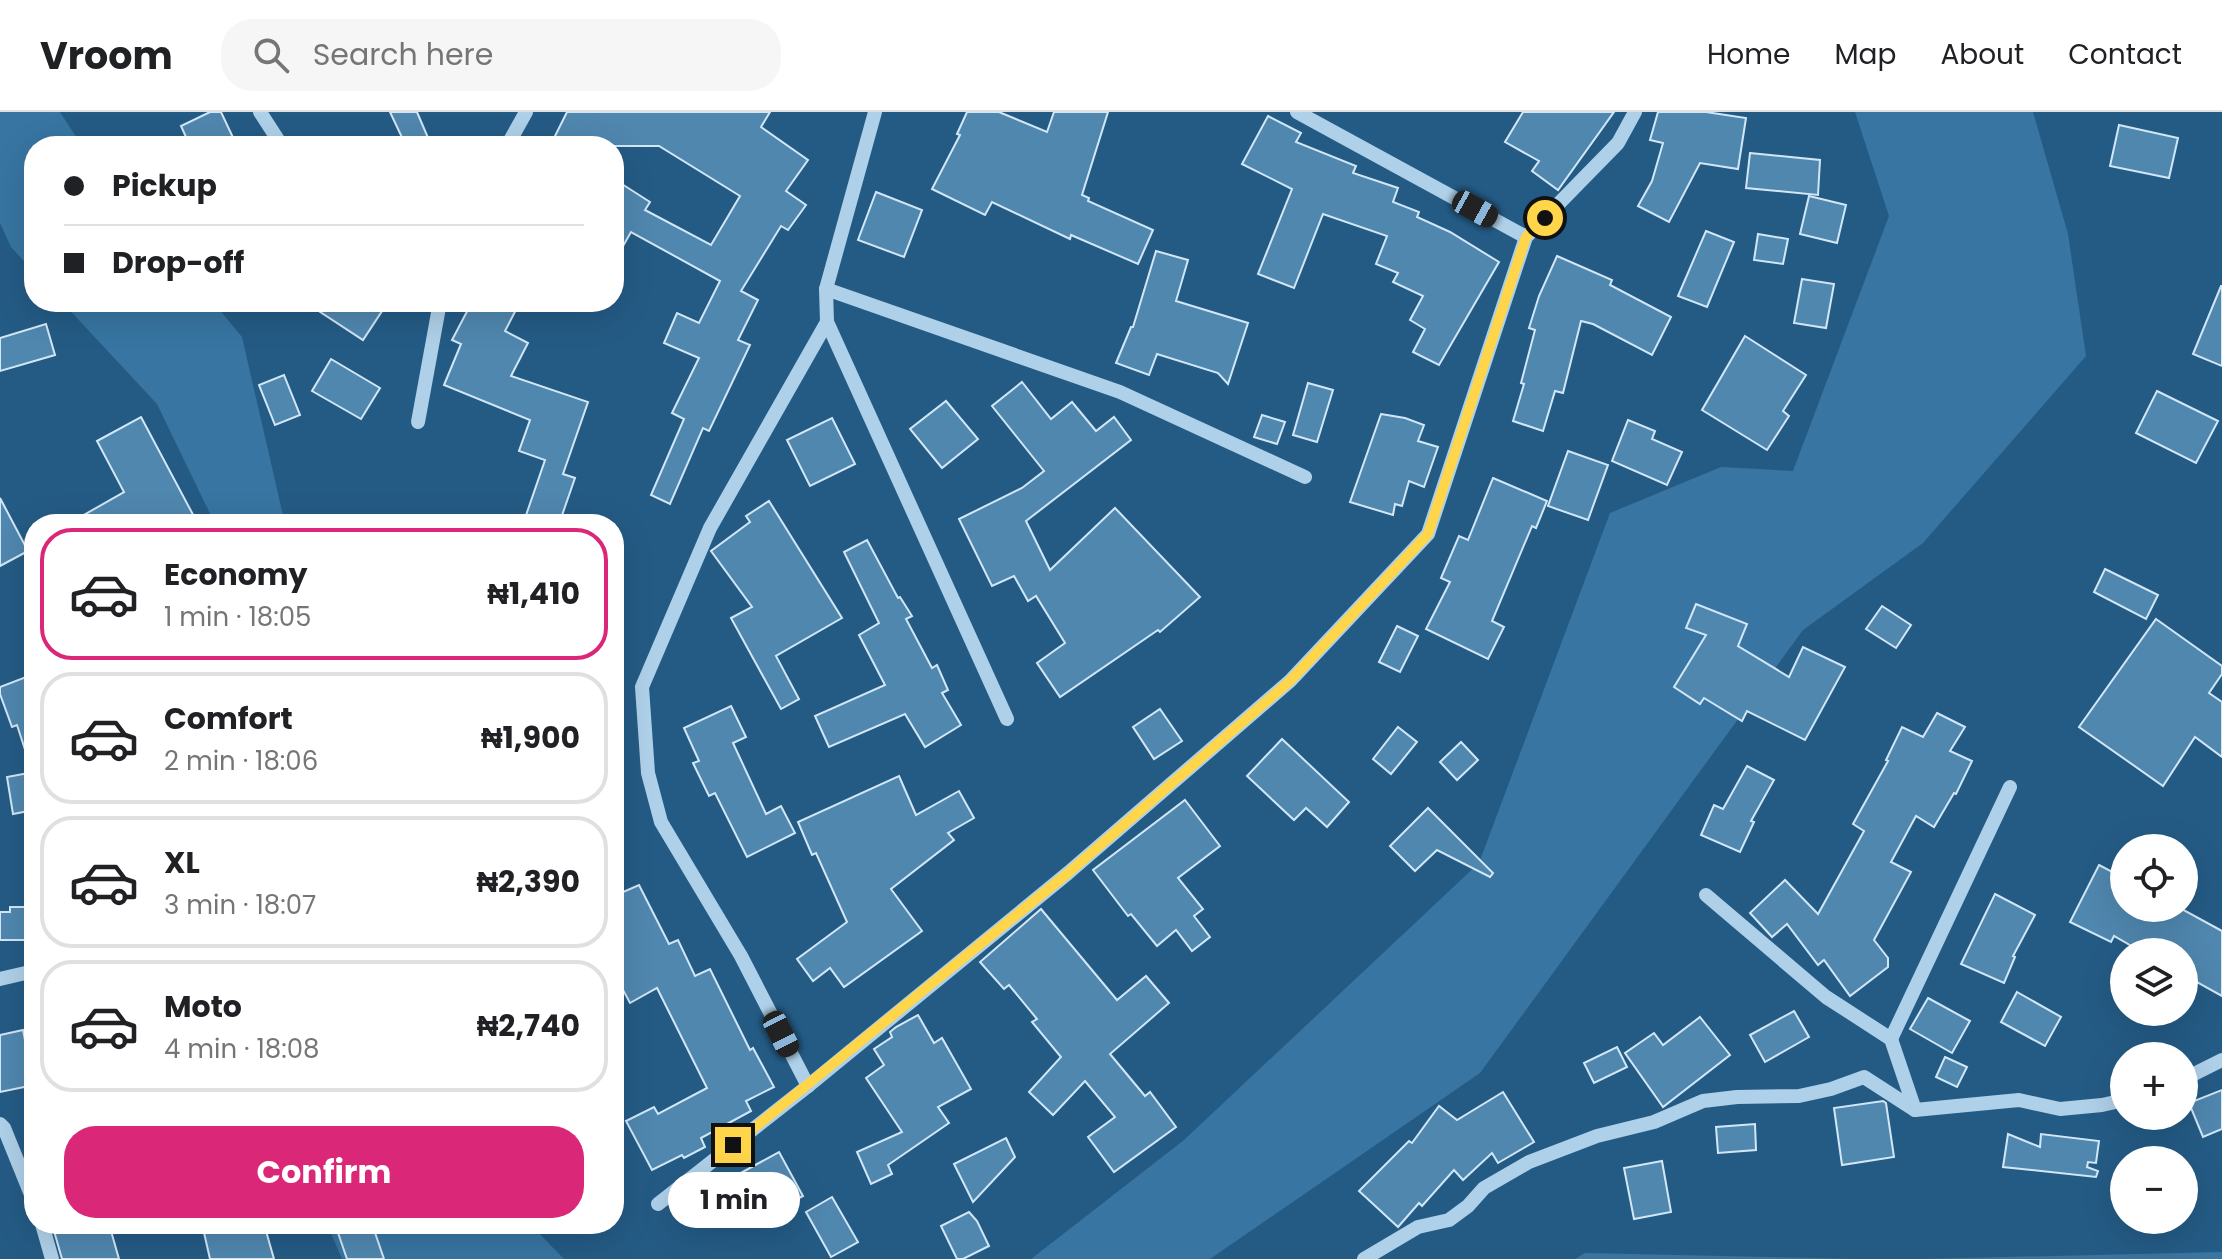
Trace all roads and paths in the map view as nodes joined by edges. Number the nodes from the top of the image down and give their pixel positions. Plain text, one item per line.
1 (260, 112) edge
2 (526, 112) edge
3 (875, 112) edge
4 (1297, 112) edge
5 (1635, 112) edge
6 (276, 136) edge
7 (513, 136) edge
8 (1526, 237) junction
9 (826, 289) junction
10 (438, 312) edge
11 (827, 322) junction
12 (418, 422) dead end
13 (1305, 477) dead end
14 (1007, 719) dead end
15 (2010, 787) dead end
16 (1706, 895) dead end
17 (24, 973) edge
18 (0, 979) edge
19 (1891, 1039) junction
20 (2222, 1060) edge
21 (2198, 1072) edge
22 (808, 1086) junction
23 (2110, 1103) edge
24 (1915, 1110) junction
25 (0, 1124) edge
26 (24, 1177) edge
27 (658, 1204) dead end
28 (45, 1234) edge
29 (52, 1259) edge
30 (1364, 1259) edge

1 - 6 street
2 - 7 street
3 - 9 street
4 - 8 street
5 - 8 street
8 - 22 street
9 - 11 street
9 - 13 street
10 - 12 street
11 - 14 street
11 - 22 street
15 - 19 street
16 - 19 street
17 - 18 street
19 - 24 street
20 - 21 street
22 - 27 street
23 - 24 street
24 - 30 street
25 - 26 street
28 - 29 street

